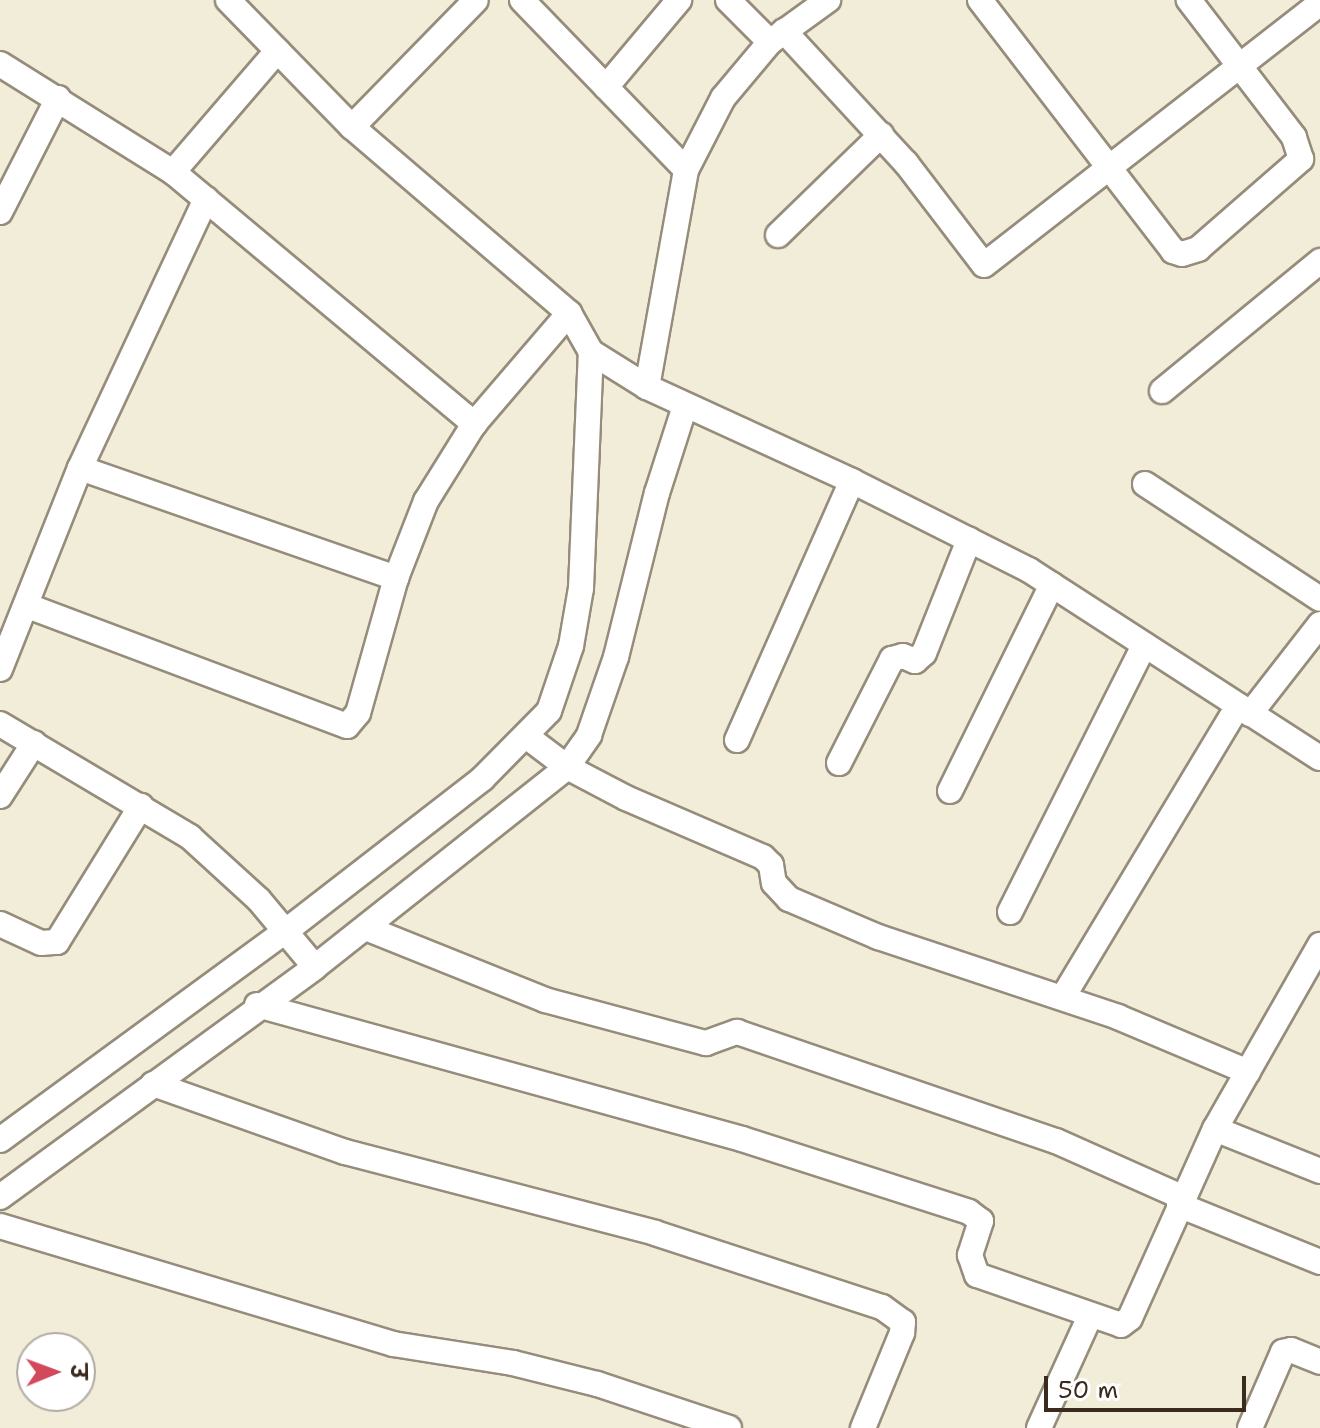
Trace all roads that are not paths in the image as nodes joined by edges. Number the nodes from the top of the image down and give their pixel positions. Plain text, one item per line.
1 (228, 0) edge
2 (476, 0) edge
3 (522, 0) edge
4 (679, 0) edge
5 (728, 0) edge
6 (828, 0) edge
7 (980, 0) edge
8 (1189, 0) edge
9 (1320, 3) edge
10 (777, 36) junction
11 (277, 51) junction
12 (0, 64) edge
13 (1238, 66) junction
14 (606, 87) junction
15 (58, 98) junction
16 (352, 127) junction
17 (881, 135) junction
18 (1111, 169) junction
19 (686, 170) junction
20 (173, 172) junction
21 (206, 199) junction
22 (0, 212) edge
23 (778, 235) dead end
24 (1320, 261) edge
25 (569, 313) junction
26 (591, 352) junction
27 (647, 387) junction
28 (1162, 391) dead end
29 (685, 406) junction
30 (474, 424) junction
31 (80, 468) junction
32 (852, 481) junction
33 (1145, 484) dead end
34 (969, 540) junction
35 (396, 578) junction
36 (1052, 585) junction
37 (1320, 599) edge
38 (28, 606) junction
39 (1320, 624) edge
40 (1144, 645) junction
41 (0, 669) edge
42 (1244, 710) junction
43 (0, 724) edge
44 (526, 736) junction
45 (737, 740) dead end
46 (34, 743) junction
47 (1320, 758) edge
48 (839, 763) dead end
49 (567, 767) junction
50 (950, 791) dead end
51 (0, 796) edge
52 (141, 806) junction
53 (1010, 912) dead end
54 (0, 924) edge
55 (366, 928) junction
56 (286, 931) junction
57 (1320, 945) edge
58 (315, 967) junction
59 (1063, 997) junction
60 (257, 1005) junction
61 (1248, 1072) junction
62 (153, 1084) junction
63 (1215, 1129) junction
64 (0, 1140) edge
65 (1320, 1171) edge
66 (0, 1197) edge
67 (1180, 1201) junction
68 (0, 1226) edge
69 (1320, 1262) edge
70 (1090, 1316) junction
71 (1320, 1362) edge
72 (868, 1427) edge
73 (729, 1428) edge
74 (1039, 1428) edge
75 (1250, 1428) edge

1 - 11 street
2 - 16 street
3 - 14 street
4 - 14 street
5 - 10 street
6 - 10 street
7 - 18 street
8 - 13 street
9 - 13 street
10 - 17 street
10 - 19 street
11 - 16 street
11 - 20 street
12 - 15 street
13 - 18 street
13 - 18 street
14 - 19 street
15 - 20 street
15 - 22 street
16 - 25 street
17 - 18 street
17 - 23 street
19 - 27 street
20 - 21 street
21 - 30 street
21 - 31 street
24 - 28 street
25 - 26 street
25 - 30 street
26 - 27 street
26 - 44 street
27 - 29 street
29 - 32 street
29 - 49 street
30 - 35 street
31 - 35 street
31 - 38 street
32 - 34 street
32 - 45 street
33 - 37 street
34 - 36 street
34 - 48 street
35 - 38 street
36 - 40 street
36 - 50 street
38 - 41 street
39 - 42 street
40 - 42 street
40 - 53 street
42 - 47 street
42 - 59 street
43 - 46 street
44 - 49 street
44 - 56 street
46 - 51 street
46 - 52 street
49 - 55 street
49 - 59 street
52 - 54 street
52 - 56 street
55 - 58 street
55 - 67 street
56 - 58 street
56 - 64 street
57 - 61 street
58 - 60 street
59 - 61 street
60 - 62 street
60 - 70 street
61 - 63 street
62 - 66 street
62 - 72 street
63 - 65 street
63 - 67 street
67 - 69 street
67 - 70 street
68 - 73 street
70 - 74 street
71 - 75 street

